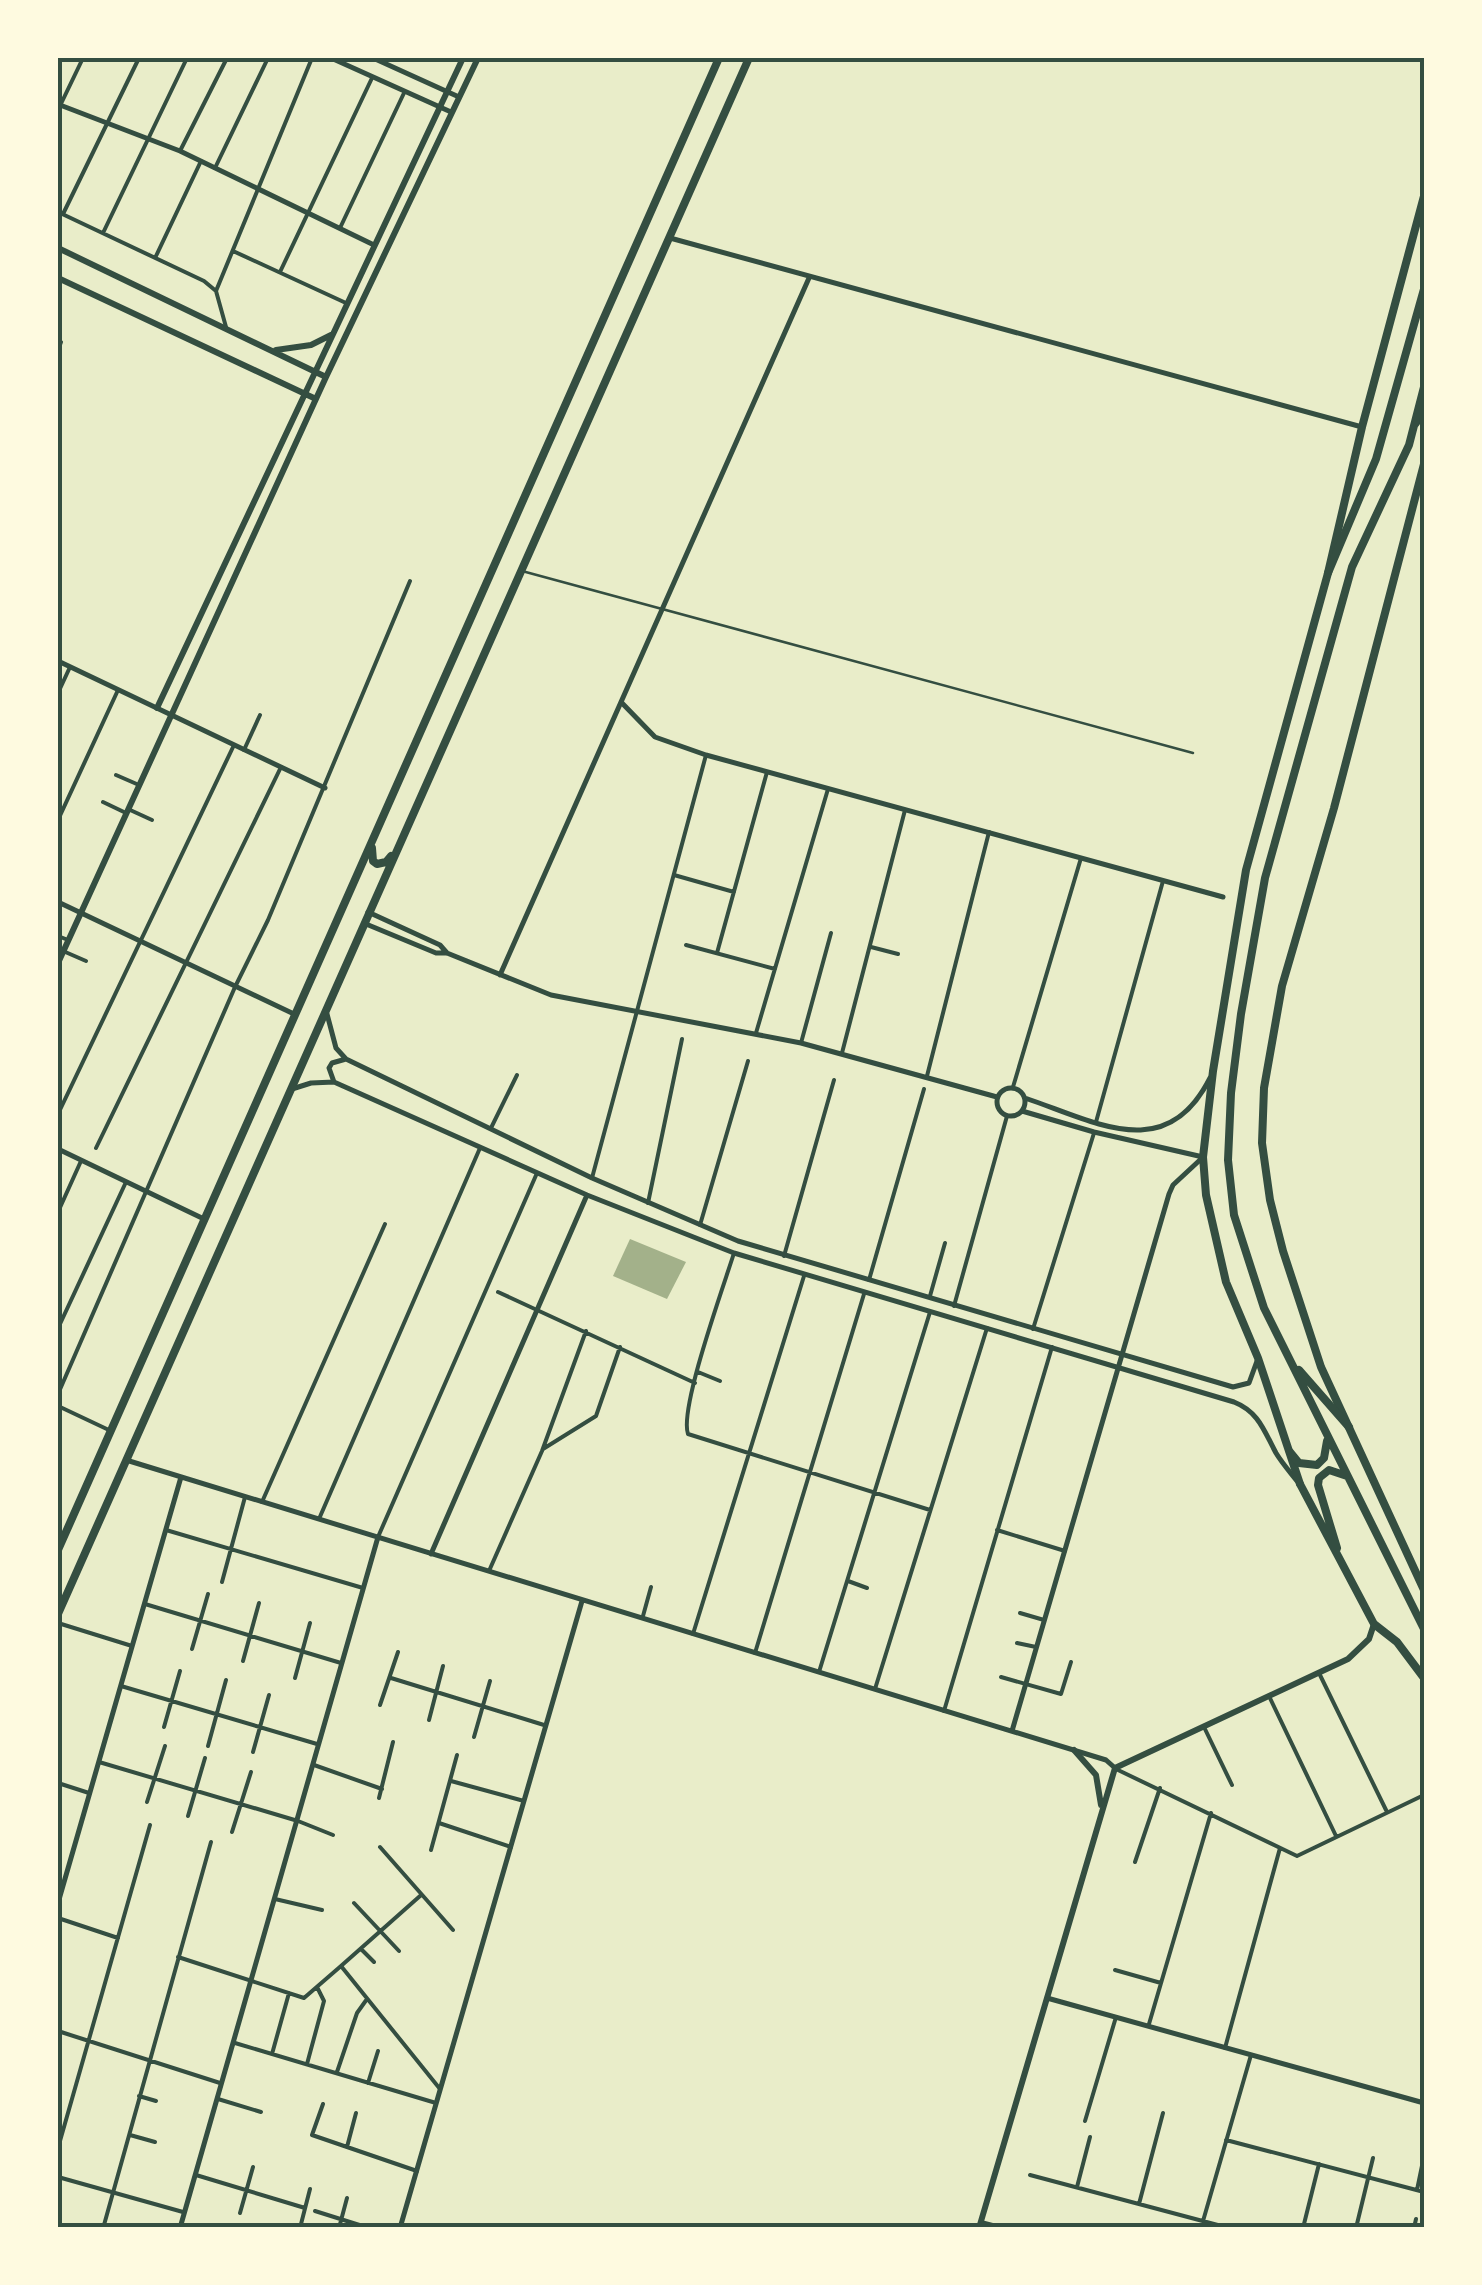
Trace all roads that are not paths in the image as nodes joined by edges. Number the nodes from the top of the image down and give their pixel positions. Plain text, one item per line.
1 (83, 58) edge
2 (140, 58) edge
3 (188, 58) edge
4 (227, 58) edge
5 (268, 58) edge
6 (312, 58) edge
7 (330, 58) edge
8 (373, 58) edge
9 (463, 58) edge
10 (478, 58) edge
11 (719, 58) edge
12 (749, 58) edge
13 (373, 76) junction
14 (405, 91) junction
15 (447, 92) junction
16 (459, 97) junction
17 (440, 106) junction
18 (59, 107) edge
19 (452, 112) junction
20 (107, 125) junction
21 (145, 140) junction
22 (180, 151) junction
23 (201, 161) junction
24 (215, 168) junction
25 (259, 188) junction
26 (1424, 196) edge
27 (60, 213) edge
28 (308, 213) junction
29 (340, 228) junction
30 (102, 234) junction
31 (668, 238) junction
32 (374, 245) junction
33 (58, 248) edge
34 (233, 251) junction
35 (156, 258) junction
36 (280, 272) junction
37 (58, 278) edge
38 (810, 278) junction
39 (1424, 289) edge
40 (216, 291) junction
41 (346, 303) junction
42 (226, 329) junction
43 (332, 334) junction
44 (61, 342) dead end
45 (58, 350) edge
46 (269, 350) junction
47 (313, 372) junction
48 (326, 377) junction
49 (1424, 386) edge
50 (303, 392) junction
51 (316, 399) junction
52 (1424, 407) edge
53 (1362, 427) junction
54 (1412, 432) junction
55 (1424, 464) edge
56 (520, 570) junction
57 (1328, 573) junction
58 (410, 581) dead end
59 (662, 609) junction
60 (58, 661) edge
61 (70, 667) junction
62 (118, 690) junction
63 (58, 693) edge
64 (620, 702) junction
65 (157, 708) junction
66 (172, 715) junction
67 (260, 715) dead end
68 (234, 745) junction
69 (244, 750) junction
70 (1193, 753) dead end
71 (706, 755) junction
72 (282, 768) junction
73 (767, 772) junction
74 (116, 775) dead end
75 (139, 785) junction
76 (325, 788) junction
77 (828, 789) junction
78 (103, 802) dead end
79 (905, 810) junction
80 (127, 811) junction
81 (58, 820) edge
82 (152, 820) dead end
83 (989, 832) junction
84 (375, 833) junction
85 (395, 850) junction
86 (1082, 858) junction
87 (674, 875) junction
88 (1164, 880) junction
89 (734, 892) junction
90 (1223, 896) dead end
91 (58, 902) edge
92 (345, 902) junction
93 (368, 912) junction
94 (81, 913) junction
95 (340, 913) junction
96 (364, 922) junction
97 (832, 933) dead end
98 (58, 936) edge
99 (68, 940) junction
100 (140, 941) junction
101 (686, 945) dead end
102 (871, 947) junction
103 (447, 953) junction
104 (717, 953) junction
105 (898, 954) dead end
106 (60, 957) edge
107 (86, 961) dead end
108 (187, 962) junction
109 (775, 969) junction
110 (500, 975) junction
111 (235, 987) junction
112 (326, 1009) junction
113 (637, 1011) junction
114 (296, 1014) junction
115 (756, 1033) junction
116 (682, 1039) dead end
117 (801, 1043) junction
118 (842, 1053) junction
119 (346, 1059) junction
120 (748, 1061) dead end
121 (1214, 1071) junction
122 (517, 1075) dead end
123 (927, 1076) junction
124 (834, 1080) dead end
125 (334, 1082) junction
126 (1013, 1088) junction
127 (289, 1090) junction
128 (924, 1090) dead end
129 (997, 1097) junction
130 (1025, 1098) junction
131 (1022, 1110) junction
132 (58, 1114) edge
133 (1007, 1116) junction
134 (1096, 1122) junction
135 (491, 1128) junction
136 (1094, 1132) junction
137 (96, 1148) dead end
138 (480, 1148) junction
139 (58, 1149) edge
140 (1204, 1157) junction
141 (81, 1160) junction
142 (537, 1172) junction
143 (592, 1178) junction
144 (126, 1182) junction
145 (146, 1191) junction
146 (587, 1194) junction
147 (648, 1203) junction
148 (58, 1212) edge
149 (204, 1219) junction
150 (384, 1224) dead end
151 (700, 1226) junction
152 (738, 1241) junction
153 (944, 1243) dead end
154 (734, 1253) junction
155 (784, 1256) junction
156 (804, 1274) junction
157 (870, 1280) junction
158 (498, 1292) dead end
159 (865, 1293) junction
160 (930, 1299) junction
161 (954, 1306) junction
162 (537, 1310) junction
163 (930, 1312) junction
164 (60, 1324) dead end
165 (987, 1328) junction
166 (1033, 1329) junction
167 (586, 1331) junction
168 (620, 1347) junction
169 (1052, 1347) junction
170 (1122, 1354) junction
171 (1258, 1358) junction
172 (1289, 1358) junction
173 (1118, 1366) junction
174 (698, 1372) junction
175 (720, 1380) dead end
176 (695, 1382) junction
177 (58, 1394) edge
178 (58, 1406) edge
179 (1349, 1427) junction
180 (111, 1431) junction
181 (1326, 1432) junction
182 (542, 1450) junction
183 (1290, 1452) junction
184 (748, 1455) junction
185 (126, 1460) junction
186 (809, 1473) junction
187 (1347, 1476) junction
188 (182, 1477) junction
189 (1300, 1484) junction
190 (874, 1493) junction
191 (245, 1497) junction
192 (262, 1502) junction
193 (930, 1510) junction
194 (319, 1520) junction
195 (166, 1530) junction
196 (998, 1530) junction
197 (378, 1538) junction
198 (230, 1548) junction
199 (58, 1550) edge
200 (1064, 1551) junction
201 (431, 1554) junction
202 (1339, 1554) junction
203 (489, 1572) junction
204 (847, 1581) junction
205 (222, 1582) dead end
206 (651, 1587) dead end
207 (364, 1588) junction
208 (867, 1588) dead end
209 (1424, 1590) edge
210 (208, 1594) dead end
211 (582, 1600) junction
212 (259, 1603) dead end
213 (145, 1604) junction
214 (1020, 1612) dead end
215 (58, 1614) edge
216 (642, 1618) junction
217 (1044, 1620) junction
218 (200, 1621) junction
219 (58, 1623) edge
220 (310, 1623) dead end
221 (1374, 1624) junction
222 (1424, 1629) edge
223 (693, 1634) junction
224 (250, 1636) junction
225 (1016, 1642) dead end
226 (132, 1646) junction
227 (1036, 1647) junction
228 (192, 1649) dead end
229 (302, 1652) junction
230 (398, 1652) dead end
231 (755, 1653) junction
232 (243, 1661) dead end
233 (1071, 1662) dead end
234 (343, 1664) junction
235 (442, 1666) dead end
236 (180, 1672) dead end
237 (819, 1672) junction
238 (1318, 1674) junction
239 (1001, 1677) dead end
240 (294, 1678) dead end
241 (391, 1678) junction
242 (1424, 1678) edge
243 (226, 1680) dead end
244 (490, 1681) dead end
245 (1026, 1683) junction
246 (120, 1686) junction
247 (874, 1690) junction
248 (436, 1692) junction
249 (269, 1695) dead end
250 (1269, 1696) junction
251 (172, 1701) junction
252 (380, 1705) dead end
253 (484, 1707) junction
254 (944, 1711) junction
255 (217, 1714) junction
256 (429, 1720) dead end
257 (164, 1726) dead end
258 (546, 1726) junction
259 (260, 1727) junction
260 (1204, 1727) junction
261 (1012, 1732) junction
262 (474, 1737) dead end
263 (393, 1742) dead end
264 (320, 1745) junction
265 (165, 1746) dead end
266 (208, 1746) dead end
267 (1074, 1750) junction
268 (253, 1752) dead end
269 (456, 1755) dead end
270 (205, 1758) dead end
271 (98, 1762) junction
272 (314, 1766) junction
273 (1115, 1768) junction
274 (252, 1772) dead end
275 (155, 1779) junction
276 (449, 1780) junction
277 (58, 1783) edge
278 (1232, 1785) dead end
279 (382, 1788) junction
280 (1160, 1788) junction
281 (195, 1790) junction
282 (90, 1793) junction
283 (1424, 1795) edge
284 (379, 1798) dead end
285 (524, 1801) junction
286 (147, 1802) dead end
287 (240, 1804) junction
288 (1387, 1812) junction
289 (1102, 1813) junction
290 (1211, 1813) junction
291 (188, 1816) dead end
292 (298, 1821) junction
293 (438, 1822) junction
294 (150, 1825) dead end
295 (232, 1832) dead end
296 (332, 1834) dead end
297 (1336, 1836) junction
298 (211, 1842) dead end
299 (510, 1846) junction
300 (380, 1848) dead end
301 (1280, 1848) junction
302 (431, 1850) dead end
303 (1135, 1862) dead end
304 (420, 1896) junction
305 (275, 1899) junction
306 (354, 1903) dead end
307 (58, 1904) edge
308 (322, 1910) dead end
309 (58, 1918) edge
310 (452, 1930) dead end
311 (380, 1932) junction
312 (118, 1938) junction
313 (361, 1948) junction
314 (399, 1951) dead end
315 (178, 1957) junction
316 (374, 1962) dead end
317 (340, 1966) junction
318 (1115, 1970) dead end
319 (252, 1981) junction
320 (1161, 1983) junction
321 (317, 1987) junction
322 (288, 1993) junction
323 (1047, 1998) junction
324 (368, 1999) junction
325 (1116, 2017) junction
326 (1148, 2026) junction
327 (58, 2031) edge
328 (90, 2041) junction
329 (234, 2043) junction
330 (1225, 2048) junction
331 (378, 2051) dead end
332 (272, 2054) junction
333 (1251, 2055) junction
334 (148, 2060) junction
335 (307, 2065) junction
336 (337, 2074) junction
337 (368, 2083) junction
338 (222, 2084) junction
339 (440, 2089) junction
340 (139, 2096) junction
341 (218, 2098) junction
342 (156, 2101) dead end
343 (436, 2103) junction
344 (323, 2104) dead end
345 (1424, 2104) edge
346 (261, 2112) dead end
347 (356, 2112) dead end
348 (1163, 2113) dead end
349 (1085, 2121) dead end
350 (129, 2134) junction
351 (1090, 2137) dead end
352 (1226, 2140) junction
353 (154, 2142) dead end
354 (347, 2147) junction
355 (58, 2148) edge
356 (1373, 2158) dead end
357 (1423, 2161) edge
358 (1318, 2164) junction
359 (253, 2166) dead end
360 (416, 2171) junction
361 (196, 2175) junction
362 (1030, 2175) dead end
363 (58, 2177) edge
364 (1368, 2178) junction
365 (1077, 2187) junction
366 (310, 2189) dead end
367 (246, 2190) junction
368 (1417, 2190) junction
369 (113, 2192) junction
370 (1424, 2192) edge
371 (346, 2198) dead end
372 (1138, 2204) junction
373 (305, 2208) junction
374 (315, 2211) dead end
375 (185, 2212) junction
376 (240, 2213) dead end
377 (341, 2219) junction
378 (1416, 2219) dead end
379 (980, 2224) edge
380 (1202, 2224) edge
381 (104, 2226) edge
382 (180, 2228) edge
383 (300, 2228) edge
384 (339, 2228) edge
385 (369, 2228) edge
386 (400, 2228) edge
387 (1004, 2228) edge
388 (1229, 2228) edge
389 (1304, 2228) edge
390 (1356, 2228) edge
391 (1414, 2228) edge

1 - 18 street
2 - 20 street
3 - 21 street
4 - 22 street
5 - 24 street
6 - 25 street
7 - 13 street
8 - 15 street
9 - 15 main road
10 - 16 main road
11 - 84 main road
12 - 31 main road
13 - 14 street
13 - 28 street
14 - 17 street
14 - 29 street
15 - 16 street
15 - 17 main road
16 - 19 main road
17 - 19 street
17 - 32 main road
18 - 20 street
19 - 48 main road
20 - 21 street
20 - 27 street
21 - 22 street
21 - 30 street
22 - 23 street
23 - 24 street
23 - 35 street
24 - 25 street
25 - 28 street
25 - 34 street
26 - 53 main road
27 - 30 street
28 - 29 street
28 - 36 street
29 - 32 street
30 - 35 street
31 - 38 street
31 - 56 main road
32 - 41 main road
33 - 42 main road
34 - 36 street
34 - 40 street
35 - 40 street
36 - 41 street
37 - 50 main road
38 - 53 street
38 - 59 street
39 - 57 main road
40 - 42 street
41 - 43 main road
42 - 46 main road
43 - 46 main road
43 - 47 main road
44 - 45 street
46 - 47 main road
47 - 48 main road
47 - 50 main road
48 - 51 main road
49 - 54 main road
50 - 51 main road
50 - 65 main road
51 - 66 main road
52 - 54 main road
53 - 57 main road
54 - 172 main road
55 - 179 main road
56 - 59 lane
56 - 85 main road
57 - 121 main road
58 - 76 street
59 - 64 street
59 - 70 lane
60 - 61 street
61 - 62 street
61 - 63 street
62 - 65 street
62 - 81 street
64 - 71 street
64 - 110 street
65 - 66 street
66 - 68 street
66 - 75 main road
67 - 69 street
68 - 69 street
68 - 100 street
69 - 72 street
71 - 73 street
71 - 87 street
72 - 76 street
72 - 108 street
73 - 77 street
73 - 89 street
74 - 75 street
75 - 80 main road
76 - 111 street
77 - 79 street
77 - 109 street
78 - 80 street
79 - 83 street
79 - 102 street
80 - 82 street
80 - 94 main road
83 - 86 street
83 - 123 street
84 - 85 main road
84 - 92 main road
85 - 93 main road
86 - 88 street
86 - 126 street
87 - 89 street
87 - 113 street
88 - 90 street
88 - 134 street
89 - 104 street
91 - 94 street
92 - 93 main road
92 - 95 main road
93 - 96 main road
93 - 103 street
94 - 99 main road
94 - 100 street
95 - 96 main road
95 - 114 main road
96 - 103 street
96 - 112 main road
97 - 117 street
98 - 99 street
99 - 106 main road
100 - 108 street
100 - 132 street
101 - 104 street
102 - 105 street
102 - 118 street
103 - 110 street
104 - 109 street
106 - 107 street
108 - 111 street
108 - 137 street
109 - 115 street
110 - 113 street
111 - 114 street
111 - 145 street
112 - 119 street
112 - 127 main road
113 - 115 street
113 - 143 street
114 - 149 main road
115 - 117 street
116 - 147 street
117 - 118 street
118 - 123 street
119 - 125 street
119 - 135 street
120 - 151 street
121 - 134 street
121 - 140 main road
122 - 135 street
123 - 129 street
124 - 155 street
125 - 127 street
125 - 138 street
126 - 129 street
126 - 130 street
127 - 185 main road
128 - 157 street
129 - 133 street
130 - 131 street
130 - 134 street
131 - 133 street
131 - 136 street
133 - 161 street
134 - 136 street
135 - 143 street
136 - 140 street
136 - 166 street
138 - 142 street
138 - 194 street
139 - 141 street
140 - 170 street
140 - 171 main road
141 - 144 street
141 - 148 street
142 - 146 street
142 - 197 street
143 - 147 street
144 - 145 street
144 - 164 street
145 - 149 street
145 - 177 street
146 - 154 street
146 - 162 street
147 - 151 street
149 - 180 main road
150 - 192 street
151 - 152 street
152 - 154 street
152 - 155 street
153 - 160 street
154 - 156 street
154 - 174 street
155 - 157 street
156 - 159 street
156 - 184 street
157 - 160 street
158 - 162 street
159 - 163 street
159 - 186 street
160 - 161 street
161 - 166 street
162 - 167 street
162 - 201 street
163 - 165 street
163 - 190 street
165 - 169 street
165 - 193 street
166 - 170 street
167 - 168 street
167 - 182 street
168 - 176 street
168 - 182 street
169 - 173 street
169 - 196 street
170 - 171 street
170 - 173 street
171 - 183 main road
172 - 179 main road
172 - 181 main road
173 - 189 street
173 - 200 street
174 - 175 street
174 - 176 street
176 - 184 street
178 - 180 street
179 - 209 main road
180 - 199 main road
181 - 183 main road
181 - 187 main road
182 - 203 street
183 - 189 main road
184 - 186 street
184 - 223 street
185 - 188 street
185 - 215 main road
186 - 190 street
186 - 231 street
187 - 202 main road
187 - 222 main road
188 - 191 street
188 - 195 street
189 - 202 main road
190 - 193 street
190 - 204 street
191 - 192 street
191 - 198 street
192 - 194 street
193 - 247 street
194 - 197 street
195 - 198 street
195 - 213 street
196 - 200 street
196 - 254 street
197 - 201 street
197 - 207 street
198 - 205 street
198 - 207 street
200 - 217 street
201 - 203 street
202 - 221 main road
203 - 211 street
204 - 208 street
204 - 237 street
206 - 216 street
207 - 234 street
210 - 218 street
211 - 216 street
211 - 258 street
212 - 224 street
213 - 218 street
213 - 226 street
214 - 217 street
216 - 223 street
217 - 227 street
218 - 224 street
218 - 228 street
219 - 226 street
220 - 229 street
221 - 238 main road
221 - 242 main road
223 - 231 street
224 - 229 street
224 - 232 street
225 - 227 street
226 - 246 street
227 - 245 street
229 - 234 street
229 - 240 street
230 - 241 street
231 - 237 street
233 - 245 street
234 - 264 street
235 - 248 street
236 - 251 street
237 - 247 street
238 - 250 main road
238 - 288 street
239 - 245 street
241 - 248 street
241 - 252 street
243 - 255 street
244 - 253 street
245 - 261 street
246 - 251 street
246 - 271 street
247 - 254 street
248 - 253 street
248 - 256 street
249 - 259 street
250 - 260 main road
250 - 297 street
251 - 255 street
251 - 257 street
253 - 258 street
253 - 262 street
254 - 261 street
255 - 259 street
255 - 266 street
258 - 285 street
259 - 264 street
259 - 268 street
260 - 273 main road
260 - 278 street
261 - 267 street
263 - 279 street
264 - 272 street
265 - 275 street
267 - 273 street
267 - 289 main road
269 - 276 street
270 - 281 street
271 - 275 street
271 - 282 street
272 - 279 street
272 - 292 street
273 - 280 street
273 - 289 main road
274 - 287 street
275 - 281 street
275 - 286 street
276 - 285 street
276 - 293 street
277 - 282 street
279 - 284 street
280 - 290 street
280 - 303 street
281 - 287 street
281 - 291 street
282 - 307 street
283 - 288 street
285 - 299 street
287 - 292 street
287 - 295 street
288 - 297 street
289 - 323 main road
290 - 301 street
290 - 320 street
292 - 296 street
292 - 305 street
293 - 299 street
293 - 302 street
294 - 312 street
297 - 301 street
298 - 315 street
299 - 339 street
300 - 304 street
301 - 330 street
304 - 310 street
304 - 311 street
305 - 308 street
305 - 319 street
306 - 311 street
309 - 312 street
311 - 313 street
311 - 314 street
312 - 328 street
313 - 316 street
313 - 317 street
315 - 319 street
315 - 334 street
317 - 321 street
317 - 324 street
318 - 320 street
319 - 322 street
319 - 329 street
320 - 326 street
321 - 322 street
321 - 335 street
322 - 332 street
323 - 325 street
323 - 379 main road
324 - 336 street
324 - 339 street
325 - 326 street
325 - 349 street
326 - 330 street
327 - 328 street
328 - 334 street
328 - 355 street
329 - 332 street
329 - 338 street
330 - 333 street
331 - 337 street
332 - 335 street
333 - 345 street
333 - 352 street
334 - 338 street
334 - 340 street
335 - 336 street
336 - 337 street
337 - 343 street
338 - 341 street
339 - 343 street
340 - 342 street
340 - 350 street
341 - 346 street
341 - 361 street
343 - 360 street
344 - 354 street
347 - 354 street
348 - 372 street
350 - 353 street
350 - 369 street
351 - 365 street
352 - 358 street
352 - 380 street
354 - 360 street
356 - 364 street
357 - 368 street
358 - 364 street
358 - 389 street
359 - 367 street
360 - 386 street
361 - 367 street
361 - 375 street
362 - 365 street
363 - 369 street
364 - 368 street
364 - 390 street
365 - 372 street
366 - 373 street
367 - 373 street
367 - 376 street
368 - 370 street
369 - 375 street
369 - 381 street
371 - 377 street
372 - 380 street
373 - 383 street
374 - 377 street
375 - 382 street
377 - 384 street
377 - 385 street
378 - 391 street
379 - 387 street
380 - 388 street

